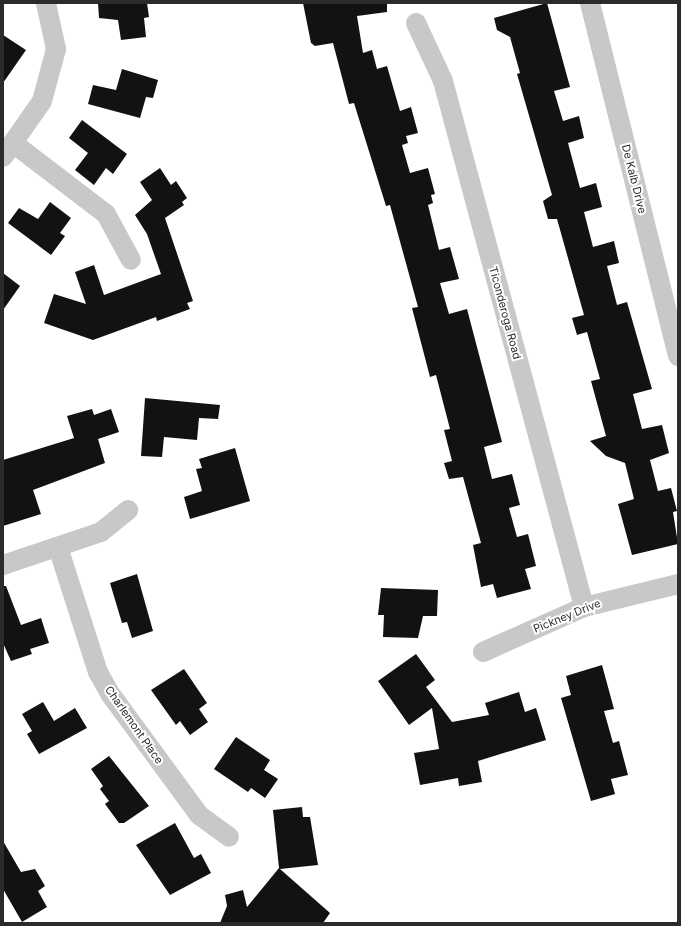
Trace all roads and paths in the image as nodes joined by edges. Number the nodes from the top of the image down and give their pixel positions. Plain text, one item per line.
1 (46, 3) edge
2 (590, 3) edge
3 (416, 23) dead end
4 (8, 150) edge
5 (131, 260) dead end
6 (678, 356) edge
7 (128, 510) dead end
8 (58, 547) junction
9 (3, 565) edge
10 (678, 584) edge
11 (584, 607) junction
12 (483, 652) dead end
13 (229, 836) dead end

1 - 4 street
2 - 6 street, De Kalb Drive
3 - 11 street, Ticonderoga Road
4 - 5 street
7 - 8 street
8 - 9 street
8 - 13 street, Charlemont Place
10 - 11 street, Pickney Drive
11 - 12 street, Pickney Drive

